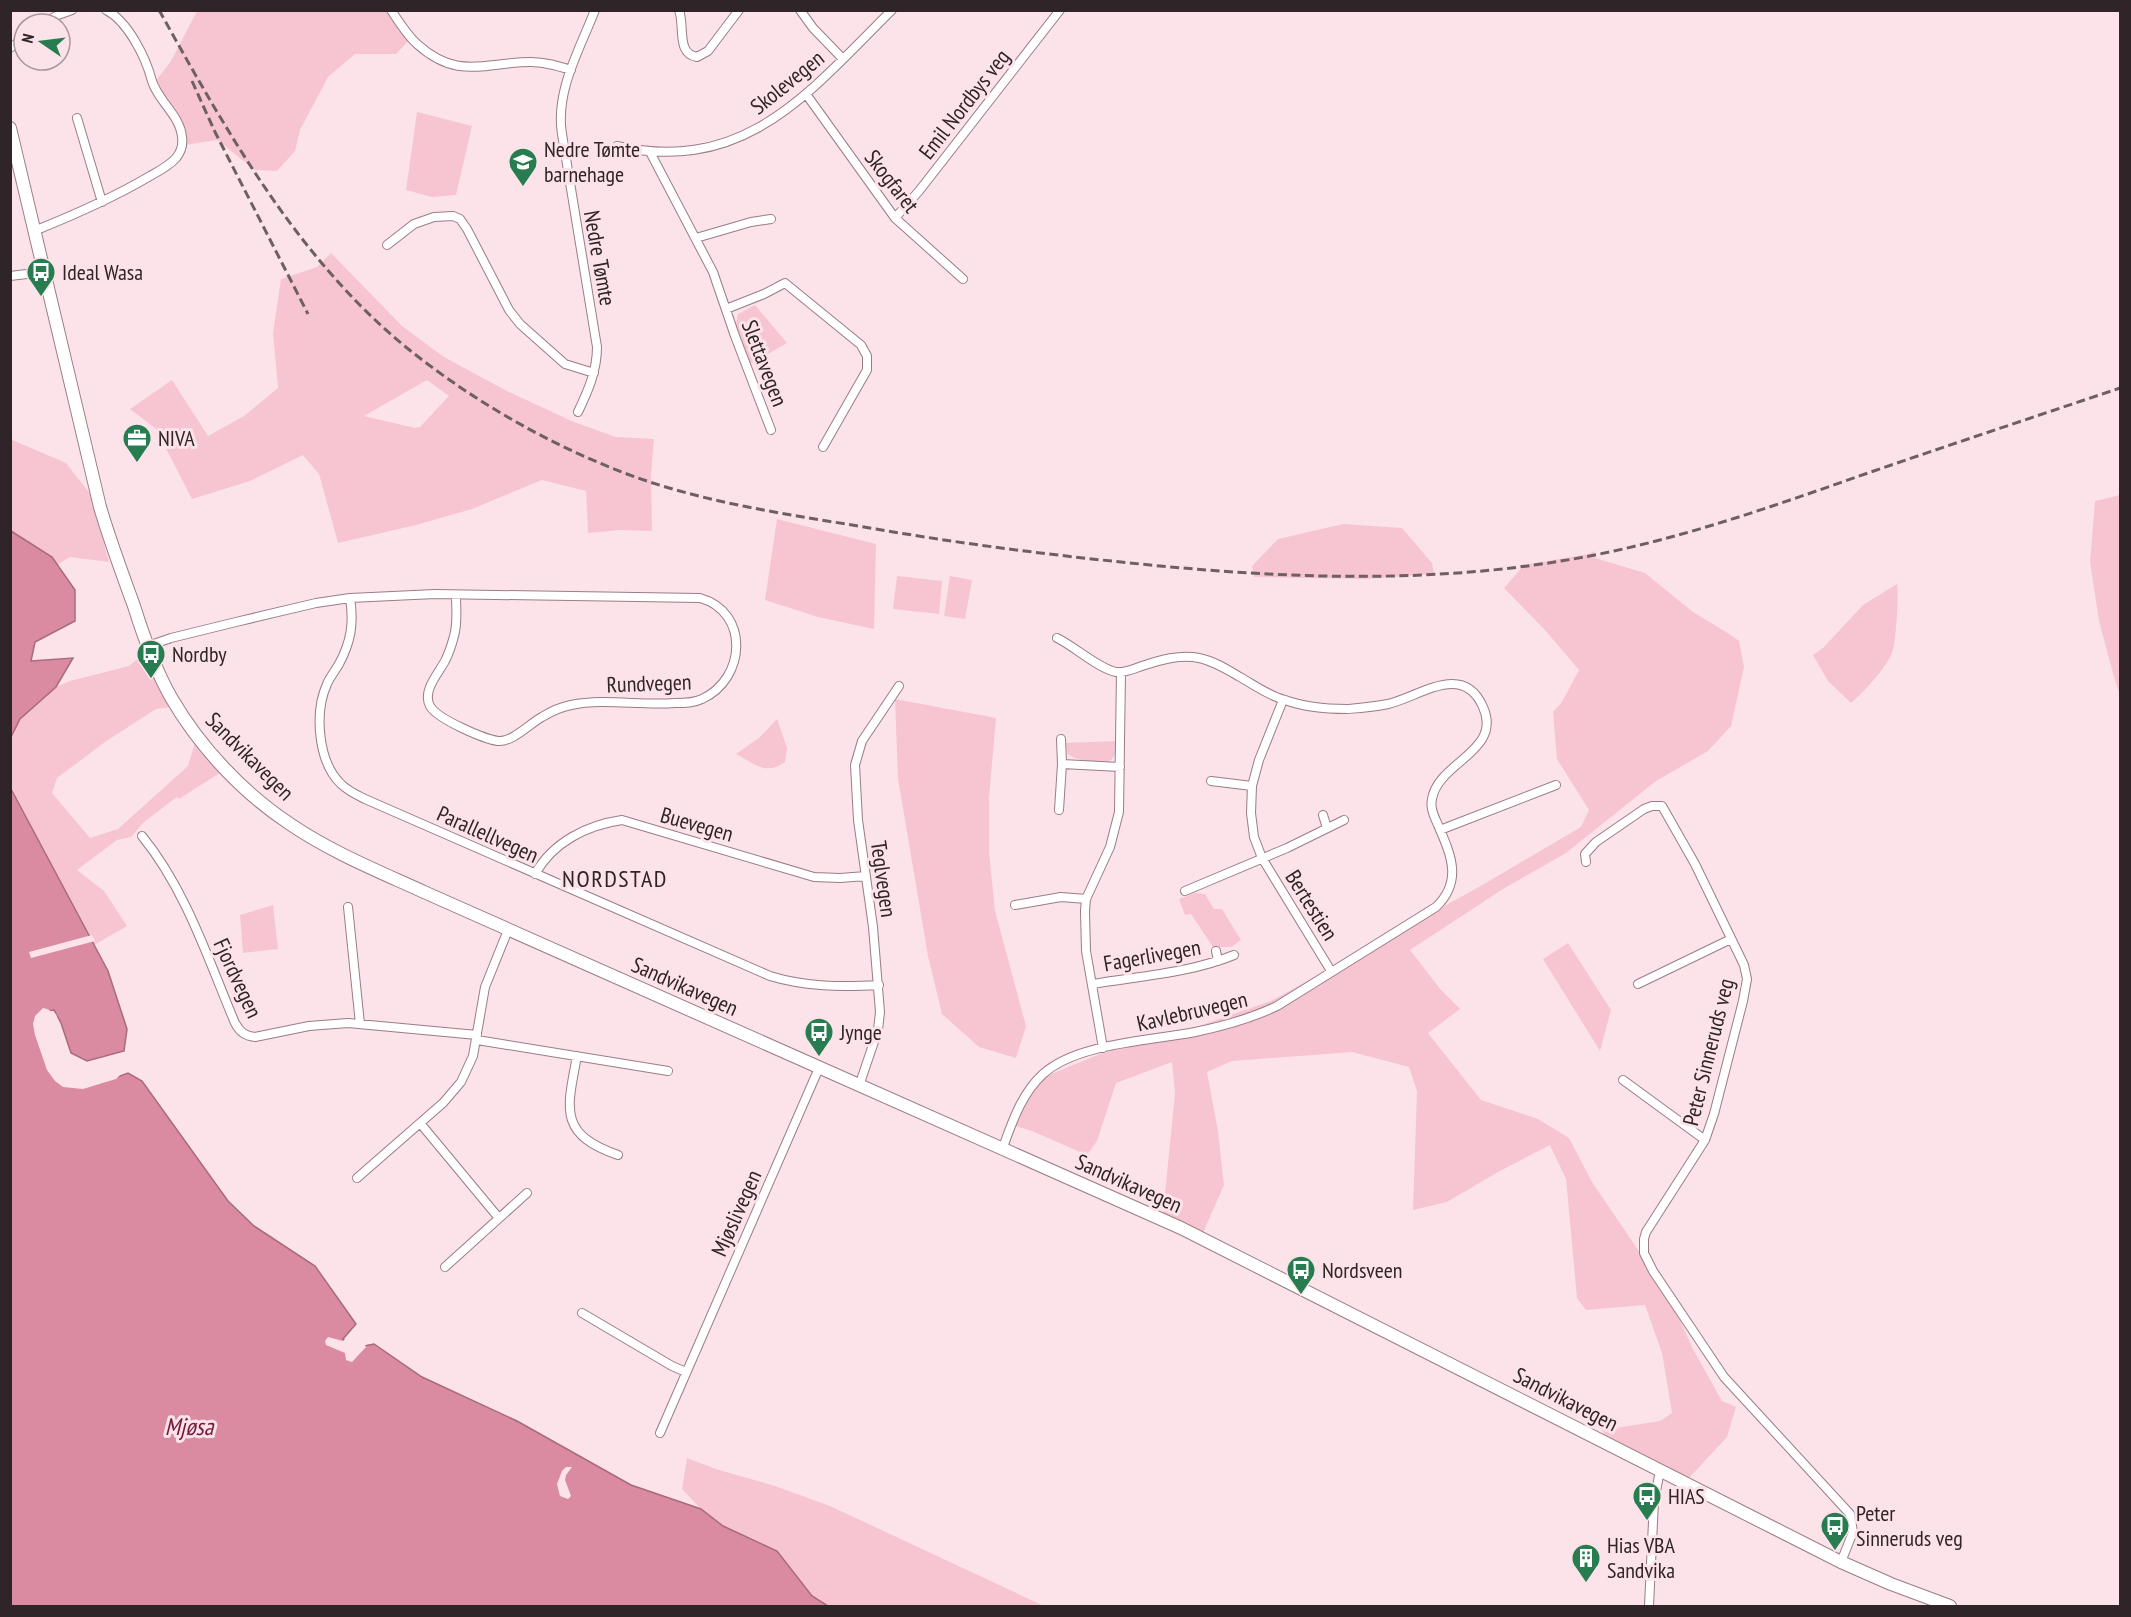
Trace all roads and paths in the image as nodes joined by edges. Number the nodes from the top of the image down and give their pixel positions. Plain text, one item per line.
1 (106, 10) edge
2 (391, 10) edge
3 (595, 10) edge
4 (679, 10) edge
5 (739, 10) edge
6 (800, 10) edge
7 (892, 10) edge
8 (1060, 10) edge
9 (843, 59) junction
10 (571, 70) junction
11 (806, 94) junction
12 (77, 118) dead end
13 (10, 128) edge
14 (617, 146) dead end
15 (650, 152) junction
16 (102, 202) junction
17 (895, 218) junction
18 (771, 219) dead end
19 (34, 231) junction
20 (696, 238) junction
21 (387, 245) dead end
22 (44, 272) junction
23 (10, 276) edge
24 (963, 279) dead end
25 (726, 309) junction
26 (594, 373) junction
27 (578, 412) dead end
28 (771, 430) dead end
29 (823, 447) dead end
30 (456, 595) junction
31 (350, 598) junction
32 (1057, 638) dead end
33 (148, 646) junction
34 (1121, 672) junction
35 (899, 686) dead end
36 (1283, 700) junction
37 (1061, 739) dead end
38 (1062, 764) junction
39 (1120, 767) junction
40 (1211, 781) dead end
41 (1556, 785) dead end
42 (1252, 786) junction
43 (1059, 810) dead end
44 (1323, 815) dead end
45 (1344, 820) dead end
46 (1327, 828) junction
47 (1440, 830) junction
48 (142, 836) dead end
49 (1262, 858) junction
50 (1586, 862) dead end
51 (535, 874) junction
52 (866, 876) junction
53 (1185, 891) dead end
54 (1086, 899) junction
55 (1015, 905) dead end
56 (348, 906) dead end
57 (508, 930) junction
58 (1731, 939) junction
59 (1216, 951) dead end
60 (1234, 955) dead end
61 (1218, 962) junction
62 (1331, 971) junction
63 (879, 984) junction
64 (1093, 984) junction
65 (1638, 984) dead end
66 (360, 1024) junction
67 (477, 1037) junction
68 (1103, 1048) junction
69 (577, 1056) junction
70 (819, 1068) junction
71 (668, 1071) dead end
72 (1623, 1080) dead end
73 (859, 1086) junction
74 (420, 1123) junction
75 (1705, 1140) junction
76 (1002, 1150) junction
77 (618, 1155) dead end
78 (357, 1178) dead end
79 (527, 1193) dead end
80 (498, 1217) junction
81 (445, 1267) dead end
82 (582, 1313) dead end
83 (686, 1372) junction
84 (660, 1433) dead end
85 (1660, 1471) junction
86 (1841, 1562) junction
87 (1649, 1606) edge
88 (1950, 1606) edge

1 - 16 street
2 - 10 street
3 - 10 street, Nedre Tømte
4 - 5 street
6 - 9 street
7 - 9 street, Skolevegen
8 - 17 street, Emil Nordbys veg
9 - 11 street, Skolevegen
10 - 26 street, Nedre Tømte
11 - 15 street, Skolevegen
11 - 17 street, Skogfaret
12 - 16 street
13 - 19 main road, Sandvikavegen
14 - 15 street, Skolevegen
15 - 20 street, Slettavegen
16 - 19 street
17 - 24 street, Skogfaret
18 - 20 street
19 - 22 main road, Sandvikavegen
20 - 25 street, Slettavegen
21 - 26 street
22 - 23 street
22 - 33 main road, Sandvikavegen
25 - 28 street, Slettavegen
25 - 29 street, Slettavegen
26 - 27 street, Nedre Tømte
30 - 30 street, Rundvegen
30 - 31 street, Rundvegen
31 - 33 street, Rundvegen
31 - 51 street, Parallellvegen
32 - 34 street
33 - 57 main road, Sandvikavegen
34 - 36 street, Kavlebruvegen
34 - 39 street, Fagerlivegen
35 - 52 street, Teglvegen
36 - 42 street, Bertestien
36 - 47 street, Kavlebruvegen
37 - 38 street
38 - 39 street
38 - 43 street
39 - 54 street, Fagerlivegen
40 - 42 street
41 - 47 street
42 - 49 street, Bertestien
44 - 46 street
45 - 46 street, Bertestien
46 - 49 street, Bertestien
47 - 62 street, Kavlebruvegen
48 - 66 street, Fjordvegen
49 - 53 street, Bertestien
49 - 62 street, Bertestien
50 - 58 street, Peter Sinneruds veg
51 - 52 street, Buevegen
51 - 63 street, Parallellvegen
52 - 63 street, Teglvegen
54 - 55 street
54 - 64 street, Fagerlivegen
56 - 66 street
57 - 67 street
57 - 70 main road, Sandvikavegen
58 - 65 street, Peter Sinneruds veg
58 - 75 street, Peter Sinneruds veg
59 - 61 street, Fagerlivegen
60 - 61 street, Fagerlivegen
61 - 64 street, Fagerlivegen
62 - 68 street, Kavlebruvegen
63 - 73 street, Teglvegen
64 - 68 street, Fagerlivegen
66 - 67 street, Fjordvegen
67 - 69 street, Fjordvegen
67 - 74 street
68 - 76 street, Kavlebruvegen
69 - 71 street, Fjordvegen
69 - 77 street
70 - 73 main road, Sandvikavegen
70 - 83 street, Mjøslivegen
72 - 75 street, Peter Sinneruds veg
73 - 76 main road, Sandvikavegen
74 - 78 street
74 - 80 street
75 - 86 street, Peter Sinneruds veg
76 - 85 main road, Sandvikavegen
79 - 80 street
80 - 81 street
82 - 83 street
83 - 84 street, Mjøslivegen
85 - 86 main road, Sandvikavegen
85 - 87 street
86 - 88 main road, Sandvikavegen

